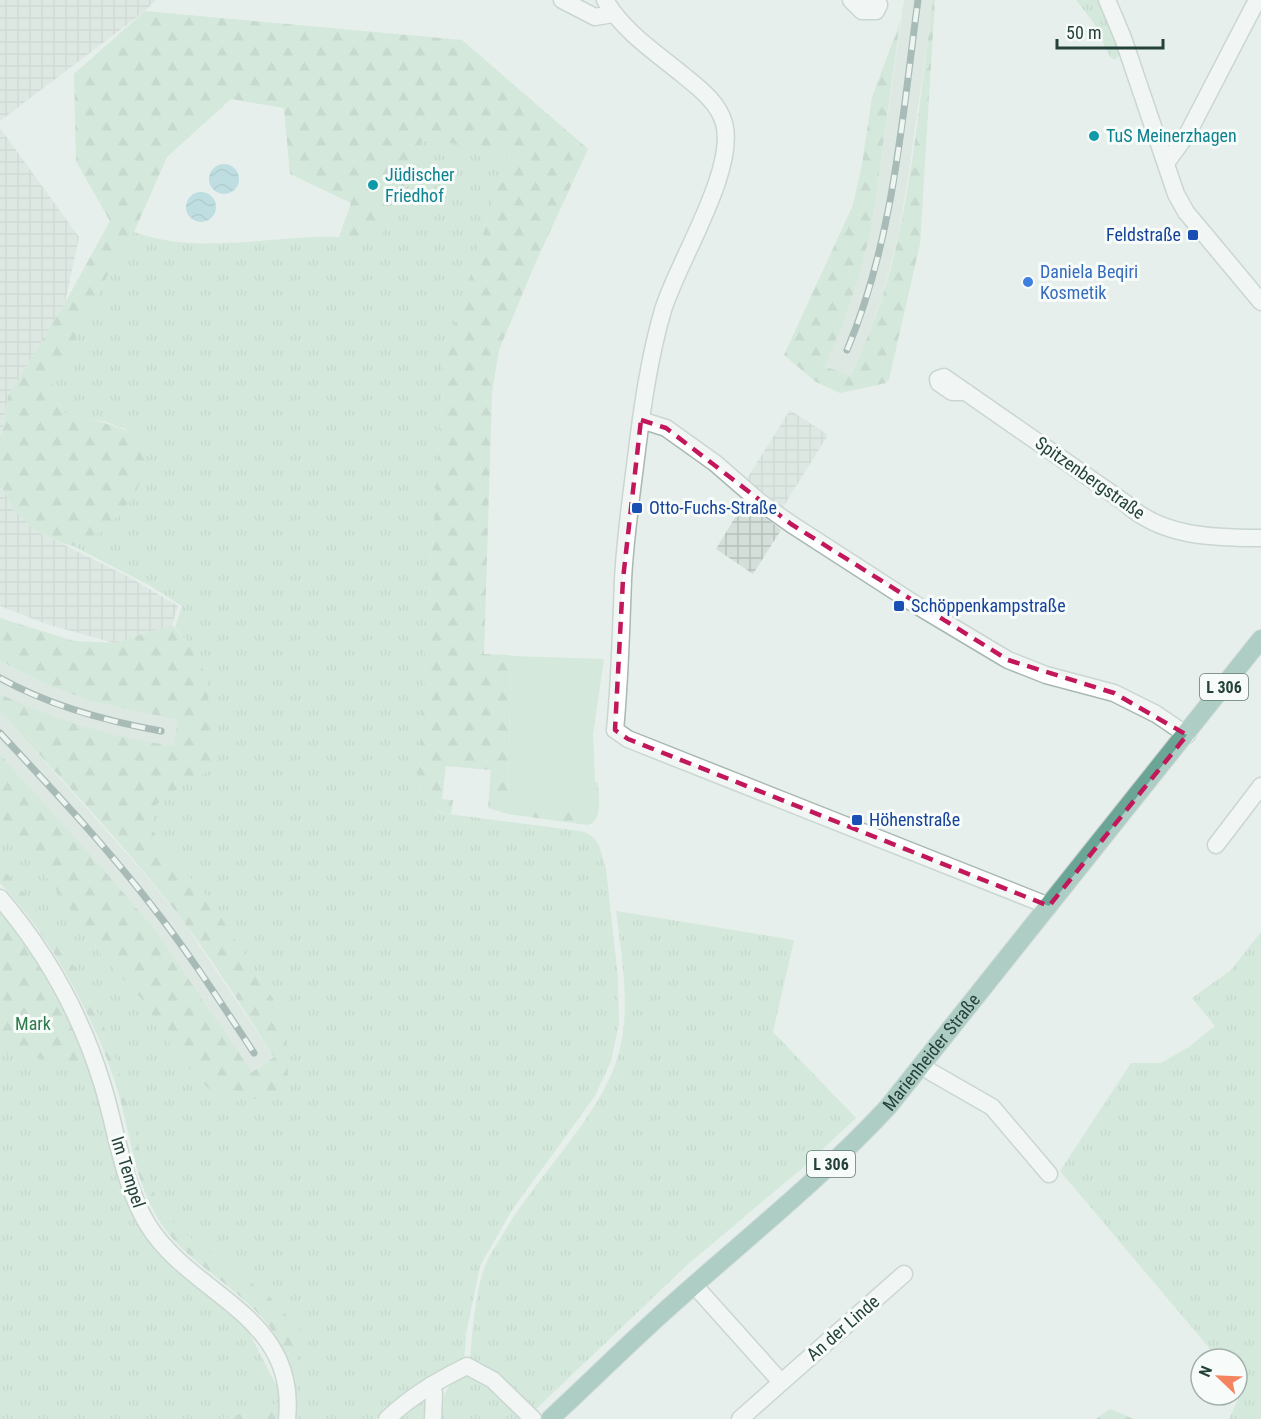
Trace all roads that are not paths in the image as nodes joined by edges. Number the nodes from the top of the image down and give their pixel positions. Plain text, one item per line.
1 (562, 0) edge
2 (851, 0) edge
3 (869, 0) edge
4 (1107, 0) edge
5 (1257, 0) edge
6 (609, 7) edge
7 (1166, 163) junction
8 (1261, 302) edge
9 (966, 392) dead end
10 (641, 420) junction
11 (1261, 538) edge
12 (1261, 639) edge
13 (1187, 735) junction
14 (1261, 786) edge
15 (1216, 845) dead end
16 (0, 898) edge
17 (1049, 906) junction
18 (922, 1065) junction
19 (1049, 1174) dead end
20 (904, 1274) dead end
21 (695, 1286) junction
22 (781, 1382) junction
23 (431, 1385) junction
24 (287, 1419) edge
25 (387, 1419) edge
26 (433, 1419) edge
27 (534, 1419) edge
28 (550, 1419) edge
29 (740, 1419) edge

1 - 6 street
2 - 3 street
4 - 7 street
5 - 7 street
6 - 10 street
7 - 8 street
9 - 11 street, Spitzenbergstraße
10 - 13 street
10 - 17 street
12 - 13 main road, Marienheider Straße / L 306
13 - 17 main road, Marienheider Straße / L 306
14 - 15 street
16 - 24 street, Im Tempel
17 - 18 main road, Marienheider Straße / L 306
18 - 19 street
18 - 21 main road, Marienheider Straße / L 306
20 - 22 street, An der Linde
21 - 22 street
21 - 28 main road, Marienheider Straße / L 306
22 - 29 street, An der Linde
23 - 25 street
23 - 26 street
23 - 27 street

